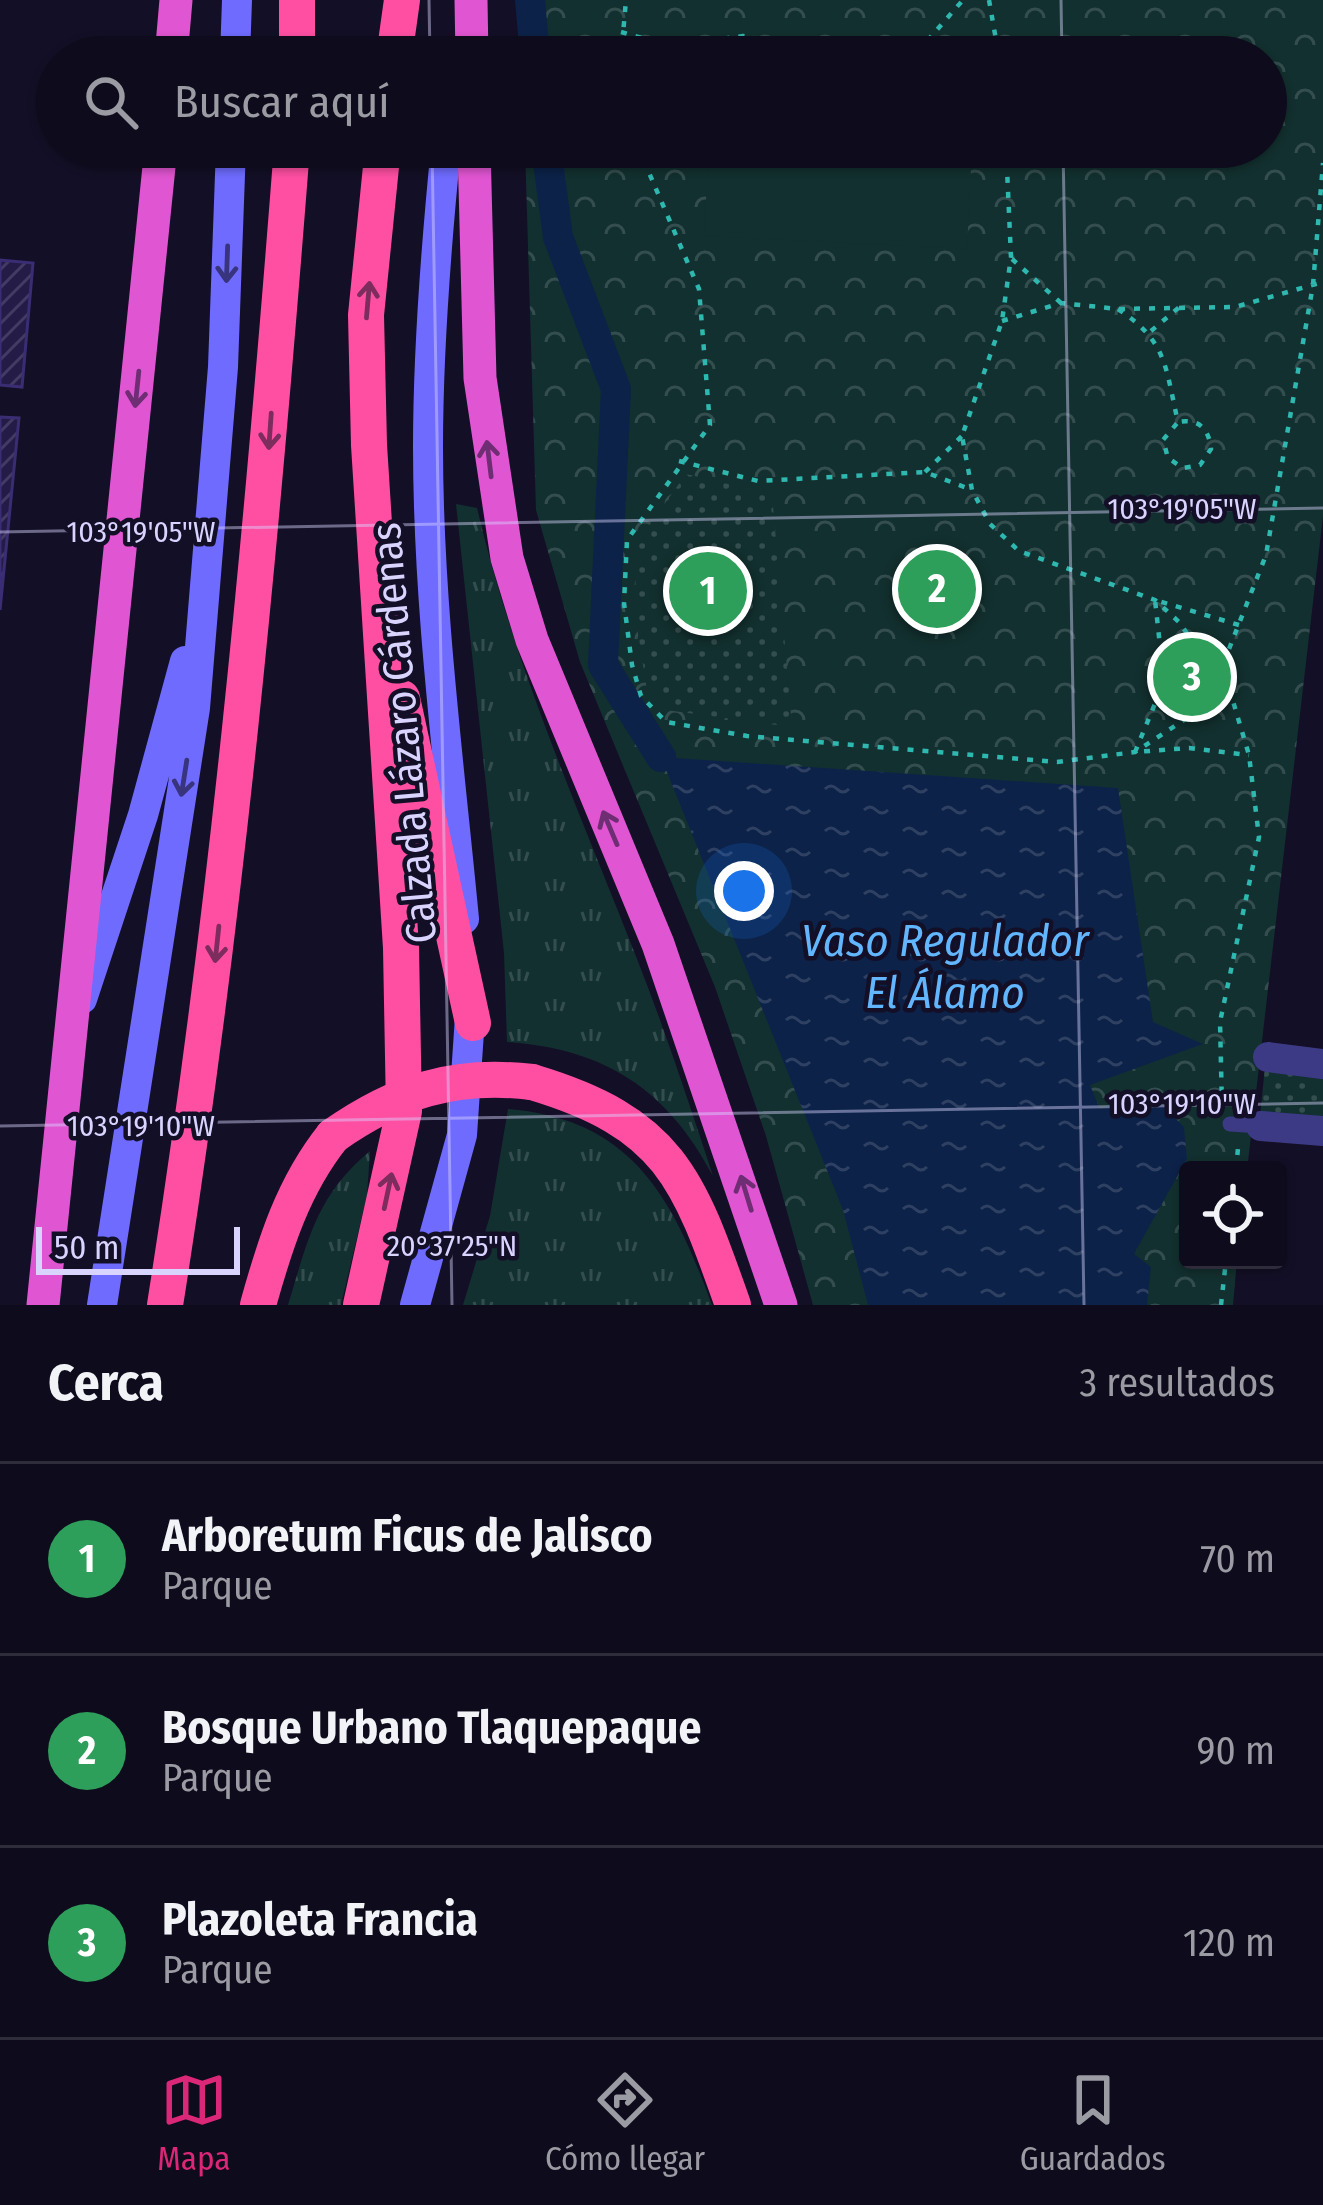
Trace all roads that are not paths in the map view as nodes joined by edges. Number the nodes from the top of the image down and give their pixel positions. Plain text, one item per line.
1 (176, 0) edge
2 (237, 0) edge
3 (297, 0) edge
4 (402, 0) edge
5 (460, 0) edge
6 (470, 0) edge
7 (173, 36) edge
8 (236, 36) edge
9 (297, 36) edge
10 (397, 36) edge
11 (456, 36) edge
12 (471, 36) edge
13 (159, 168) edge
14 (230, 168) edge
15 (290, 168) edge
16 (381, 168) edge
17 (444, 168) edge
18 (475, 168) edge
19 (372, 543) junction
20 (206, 567) junction
21 (473, 1022) junction
22 (71, 1028) junction
23 (1268, 1058) dead end
24 (1323, 1064) edge
25 (1230, 1124) road end
26 (1261, 1126) joint
27 (1323, 1132) edge
28 (43, 1305) edge
29 (102, 1305) edge
30 (165, 1305) edge
31 (257, 1305) edge
32 (361, 1305) edge
33 (415, 1305) edge
34 (734, 1305) edge
35 (781, 1305) edge

1 - 7 highway
2 - 8 main road
3 - 9 highway
4 - 10 highway
5 - 11 main road
6 - 12 highway
13 -> 22 highway
14 -> 20 main road
15 -> 30 highway
19 -> 16 highway, Calzada Lázaro Cárdenas
17 - 21 main road, Calzada Lázaro Cárdenas
35 -> 18 highway
19 - 21 highway
32 -> 19 highway, Calzada Lázaro Cárdenas
20 - 22 main road
20 -> 29 main road
21 - 33 main road, Calzada Lázaro Cárdenas
22 - 28 highway
23 - 24 street
25 - 26 lane
26 - 27 street
31 - 34 highway, bridge

